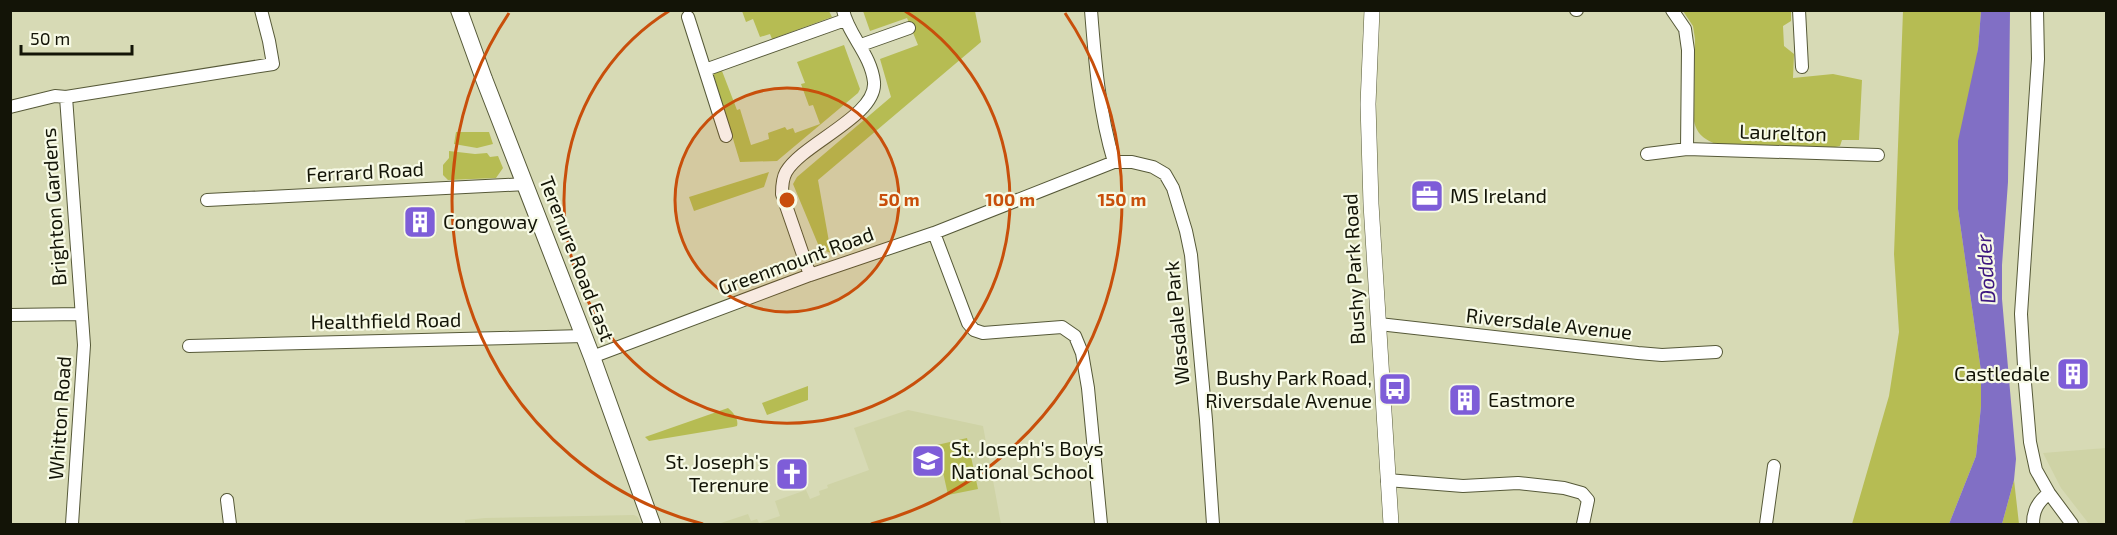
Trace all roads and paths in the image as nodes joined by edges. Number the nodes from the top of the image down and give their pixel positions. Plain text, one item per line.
1 (261, 10) edge
2 (459, 10) edge
3 (1091, 10) edge
4 (1372, 10) edge
5 (1672, 10) edge
6 (1799, 10) edge
7 (2037, 10) edge
8 (844, 15) edge
9 (688, 17) dead end
10 (909, 28) dead end
11 (861, 45) junction
12 (1802, 67) dead end
13 (705, 70) junction
14 (66, 97) junction
15 (10, 106) edge
16 (726, 136) dead end
17 (1687, 150) junction
18 (1647, 154) dead end
19 (1878, 155) dead end
20 (1114, 162) junction
21 (526, 184) junction
22 (207, 200) dead end
23 (934, 233) junction
24 (810, 275) junction
25 (81, 314) junction
26 (10, 315) edge
27 (1379, 324) junction
28 (584, 336) junction
29 (189, 346) dead end
30 (1716, 352) dead end
31 (592, 357) junction
32 (1774, 466) dead end
33 (1387, 480) junction
34 (2049, 493) junction
35 (227, 500) dead end
36 (72, 525) edge
37 (230, 525) edge
38 (652, 525) edge
39 (1101, 525) edge
40 (1213, 525) edge
41 (1392, 525) edge
42 (1583, 525) edge
43 (1766, 525) edge
44 (2033, 525) edge
45 (2072, 525) edge

1 - 14 street
2 - 21 main road, Terenure Road East
3 - 20 street
4 - 27 street, Bushy Park Road
5 - 17 street
6 - 12 street
7 - 34 street
8 - 11 street
8 - 13 street
9 - 13 street
10 - 11 street
11 - 24 street
13 - 16 street
14 - 15 street
14 - 25 street, Brighton Gardens
17 - 18 street, Laurelton
17 - 19 street, Laurelton
20 - 23 street, Greenmount Road
20 - 40 street, Wasdale Park
21 - 22 street, Ferrard Road
21 - 28 main road, Terenure Road East
23 - 24 street, Greenmount Road
23 - 39 street
24 - 31 street, Greenmount Road
25 - 26 street
25 - 36 street, Whitton Road
27 - 30 street, Riversdale Avenue
27 - 33 street, Bushy Park Road
28 - 29 street, Healthfield Road
28 - 31 main road, Terenure Road East
31 - 38 main road, Terenure Road East
32 - 43 street
33 - 41 street, Bushy Park Road
33 - 42 street
34 - 44 street
34 - 45 street
35 - 37 street

